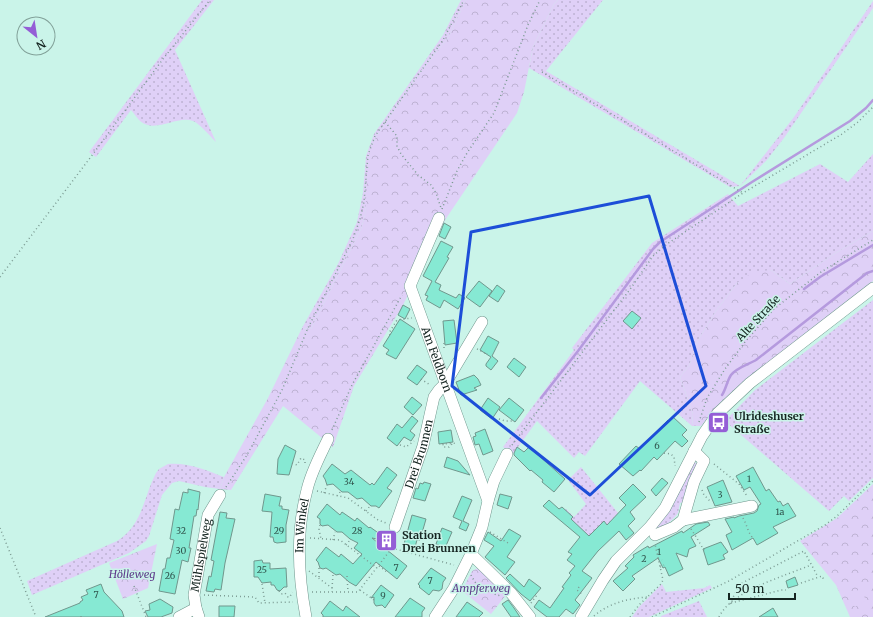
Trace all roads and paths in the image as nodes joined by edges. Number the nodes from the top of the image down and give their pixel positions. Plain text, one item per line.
1 (210, 0) edge
2 (464, 0) edge
3 (540, 0) edge
4 (542, 72) dead end
5 (873, 107) edge
6 (385, 122) junction
7 (743, 193) junction
8 (440, 214) junction
9 (873, 240) edge
10 (0, 277) edge
11 (410, 286) junction
12 (873, 288) edge
13 (421, 317) junction
14 (482, 322) dead end
15 (390, 335) dead end
16 (421, 380) dead end
17 (445, 384) junction
18 (431, 385) dead end
19 (700, 417) dead end
20 (499, 419) dead end
21 (512, 421) dead end
22 (328, 439) joint
23 (400, 445) dead end
24 (423, 446) junction
25 (694, 450) junction
26 (664, 453) dead end
27 (507, 454) joint
28 (704, 460) junction
29 (292, 463) dead end
30 (312, 474) junction
31 (683, 474) junction
32 (231, 479) dead end
33 (873, 481) edge
34 (327, 485) dead end
35 (341, 491) dead end
36 (321, 492) dead end
37 (324, 493) junction
38 (220, 495) dead end
39 (337, 496) junction
40 (355, 498) dead end
41 (352, 501) junction
42 (488, 501) junction
43 (370, 506) dead end
44 (748, 507) junction
45 (366, 511) junction
46 (376, 519) dead end
47 (683, 520) junction
48 (320, 525) dead end
49 (395, 527) joint
50 (482, 527) junction
51 (0, 528) edge
52 (335, 532) dead end
53 (310, 538) dead end
54 (753, 538) dead end
55 (320, 539) junction
56 (333, 540) junction
57 (350, 540) dead end
58 (655, 540) joint
59 (508, 543) dead end
60 (346, 545) junction
61 (392, 548) junction
62 (704, 552) dead end
63 (471, 554) junction
64 (658, 559) junction
65 (662, 560) dead end
66 (664, 565) dead end
67 (810, 565) junction
68 (378, 567) junction
69 (660, 567) junction
70 (319, 568) dead end
71 (299, 570) junction
72 (464, 570) junction
73 (387, 572) dead end
74 (333, 575) dead end
75 (347, 576) dead end
76 (818, 577) junction
77 (319, 578) junction
78 (824, 580) dead end
79 (801, 583) dead end
80 (262, 584) dead end
81 (134, 586) dead end
82 (332, 588) junction
83 (360, 590) junction
84 (786, 590) dead end
85 (279, 591) dead end
86 (295, 592) dead end
87 (314, 592) dead end
88 (332, 592) junction
89 (348, 592) junction
90 (500, 595) dead end
91 (216, 596) dead end
92 (647, 597) junction
93 (374, 600) dead end
94 (295, 602) dead end
95 (265, 603) junction
96 (730, 604) junction
97 (197, 613) edge
98 (36, 617) edge
99 (146, 617) edge
100 (179, 617) edge
101 (306, 617) edge
102 (435, 617) edge
103 (530, 617) edge
104 (581, 617) edge
105 (592, 617) edge
106 (630, 617) edge
107 (652, 617) edge
108 (719, 617) edge

1 - 10 path
2 - 6 path
3 - 8 path
4 - 7 path
5 - 7 path
6 - 8 path
6 - 32 path
7 - 27 path
8 - 11 street
9 - 19 path, Alte Straße
11 - 13 street, Am Feldborn
11 - 22 path
12 - 25 street
13 - 15 path
13 - 17 street, Am Feldborn
14 - 17 street, Drei Brunnen
16 - 18 path
17 - 24 street, Drei Brunnen
17 - 42 street, Am Feldborn
20 - 21 path
22 - 30 street, Im Winkel
23 - 24 path
24 - 49 street, Drei Brunnen
25 - 28 street
25 - 31 street
26 - 31 path
27 - 42 street
28 - 44 path
28 - 47 street
29 - 30 path
30 - 71 street, Im Winkel
31 - 104 street
33 - 107 path
34 - 37 path
35 - 39 path
36 - 37 path
37 - 39 path
38 - 97 street, Mühlspielweg
39 - 41 path
40 - 41 path
41 - 45 path
42 - 50 street
43 - 45 path
44 - 47 street
44 - 54 path
45 - 46 path
47 - 58 street
47 - 62 path
48 - 55 path
49 - 61 path
50 - 59 path
50 - 63 street
51 - 98 path
52 - 56 path
53 - 55 path
55 - 56 path
56 - 60 path
57 - 60 path
58 - 64 path
60 - 68 path
61 - 68 path
61 - 72 path
63 - 72 street
63 - 103 street
64 - 65 path
64 - 69 path
66 - 69 path
67 - 76 path
67 - 96 path
67 - 96 path
68 - 73 path
68 - 83 path
69 - 92 path
70 - 77 path
71 - 77 path
71 - 101 street, Im Winkel
72 - 90 path
72 - 102 street
74 - 82 path
75 - 89 path
76 - 78 path
76 - 79 path
77 - 82 path
80 - 95 path
81 - 99 path
82 - 88 path
83 - 89 path
83 - 93 path
84 - 96 path
85 - 86 path
87 - 88 path
88 - 89 path
91 - 95 path
92 - 105 path
92 - 106 path
94 - 95 path
96 - 108 path
97 - 100 street

